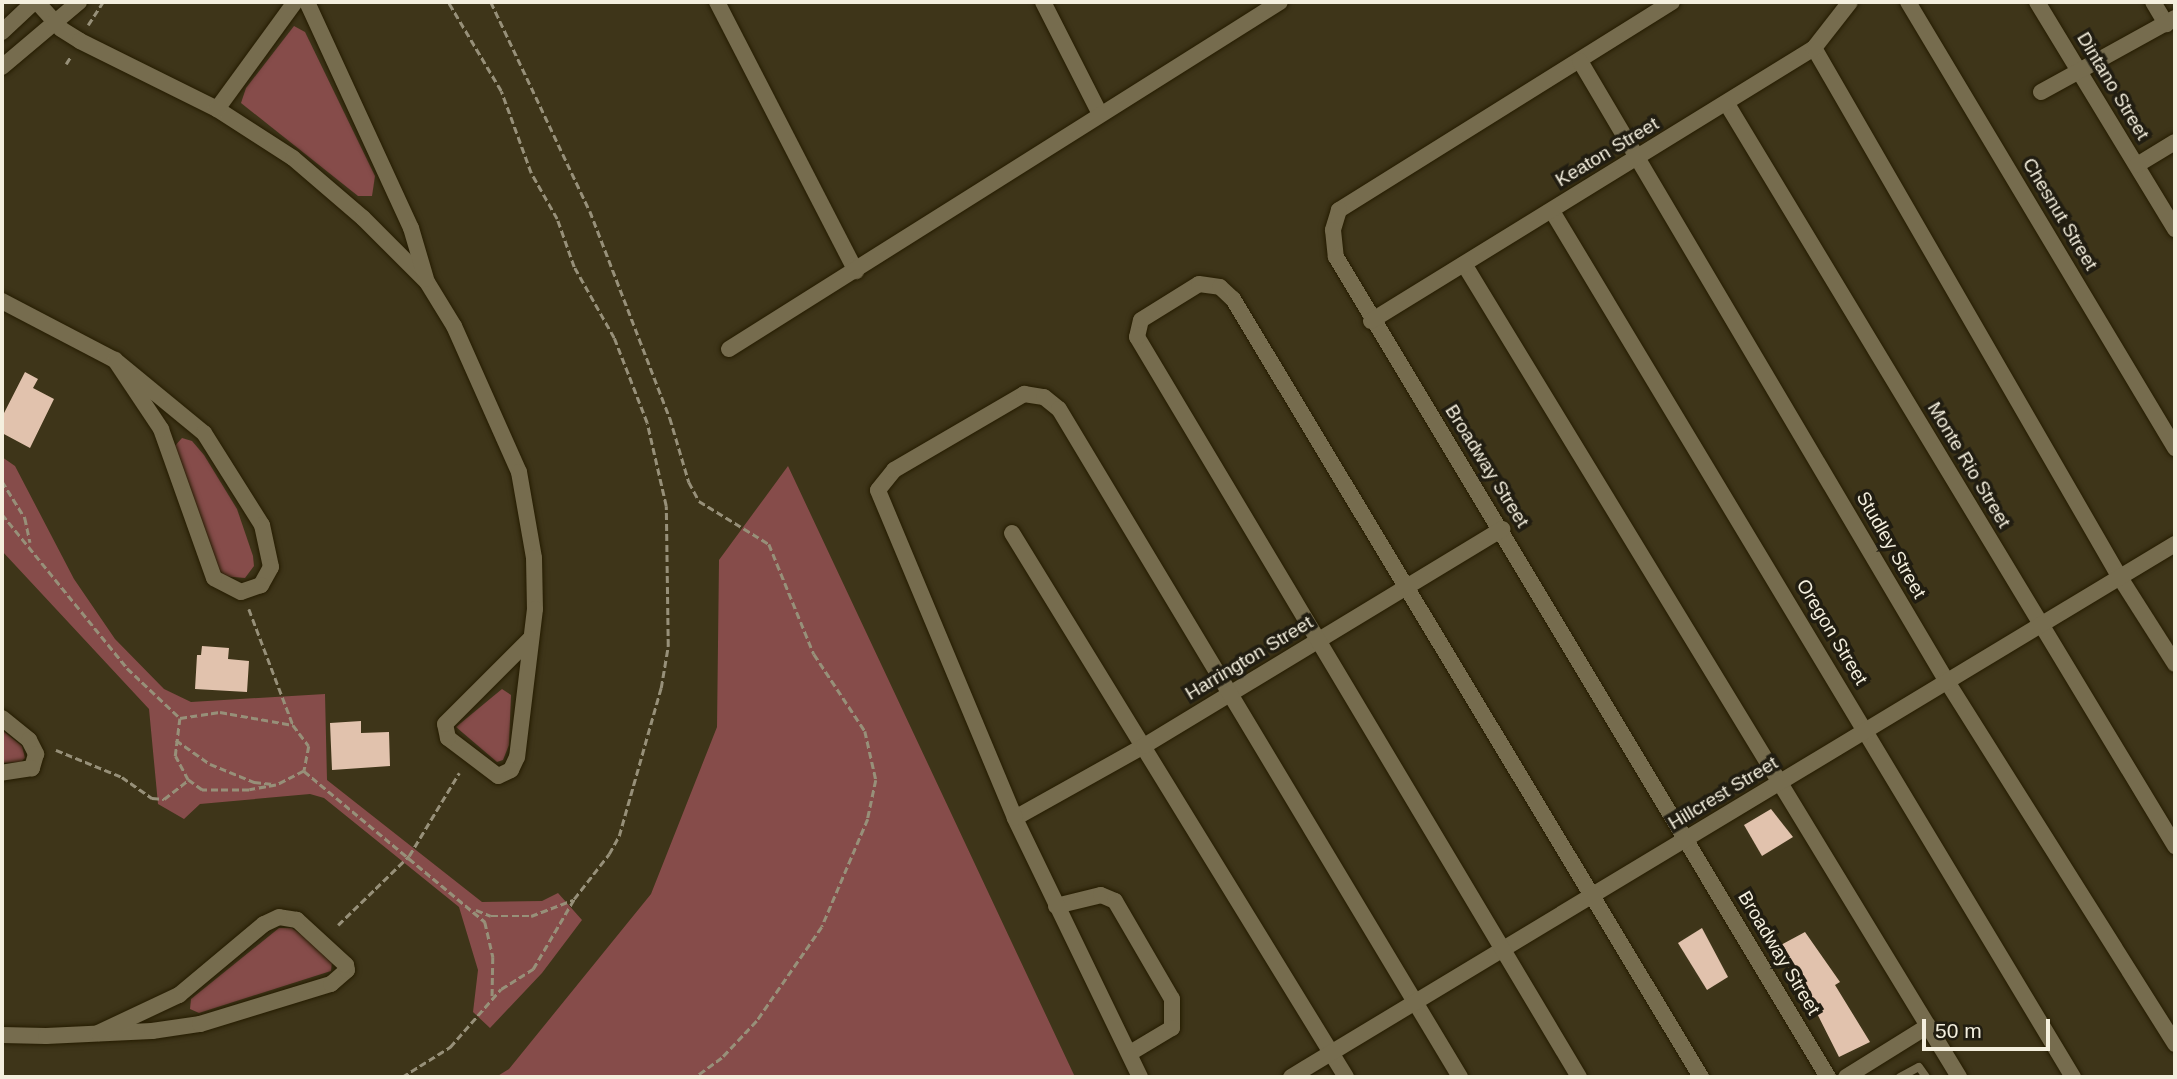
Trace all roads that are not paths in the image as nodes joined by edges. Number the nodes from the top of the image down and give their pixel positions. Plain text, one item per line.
1 (36, 2) edge
2 (79, 2) edge
3 (295, 2) edge
4 (307, 2) edge
5 (717, 2) edge
6 (1044, 2) edge
7 (1280, 2) edge
8 (1672, 2) edge
9 (1850, 2) edge
10 (1908, 2) edge
11 (2037, 2) edge
12 (2153, 2) edge
13 (1255, 8) edge
14 (2171, 21) edge
15 (55, 23) junction
16 (2, 32) edge
17 (1814, 48) junction
18 (1580, 61) junction
19 (2, 67) edge
20 (2080, 71) junction
21 (2041, 92) dead end
22 (1727, 104) junction
23 (217, 109) junction
24 (1100, 114) junction
25 (2175, 142) edge
26 (1639, 158) junction
27 (2137, 165) junction
28 (1552, 211) junction
29 (2175, 229) edge
30 (1464, 264) junction
31 (856, 271) junction
32 (427, 282) junction
33 (2, 301) edge
34 (1371, 321) junction
35 (729, 349) dead end
36 (115, 360) junction
37 (2175, 448) edge
38 (1502, 529) junction
39 (1012, 533) dead end
40 (2175, 544) edge
41 (2119, 576) junction
42 (1403, 589) junction
43 (2041, 626) junction
44 (530, 639) junction
45 (1318, 641) junction
46 (2175, 664) edge
47 (1946, 680) junction
48 (1229, 695) junction
49 (2, 718) edge
50 (1867, 731) junction
51 (1144, 746) junction
52 (2, 773) edge
53 (1780, 783) junction
54 (1014, 818) junction
55 (1686, 839) junction
56 (2175, 846) edge
57 (1591, 897) junction
58 (1056, 906) junction
59 (1500, 951) junction
60 (1415, 1003) junction
61 (1928, 1026) junction
62 (98, 1033) junction
63 (2, 1035) edge
64 (2175, 1044) edge
65 (1130, 1053) junction
66 (1331, 1053) junction
67 (1140, 1077) edge
68 (1291, 1077) edge
69 (1346, 1077) edge
70 (1460, 1077) edge
71 (1579, 1077) edge
72 (1701, 1077) edge
73 (1828, 1077) edge
74 (1846, 1077) edge
75 (1900, 1077) edge
76 (1926, 1077) edge
77 (1959, 1077) edge
78 (2073, 1077) edge

1 - 15 street
1 - 16 street
2 - 15 street
3 - 23 street
4 - 32 street
5 - 31 street
6 - 24 street
7 - 13 street
8 - 18 street, Broadway Street
9 - 17 street, Keaton Street
10 - 37 street, Chesnut Street
11 - 20 street, Dintano Street
12 - 14 street
13 - 24 street
14 - 20 street
15 - 19 street
15 - 23 street
17 - 22 street, Keaton Street
17 - 41 street
18 - 26 street, Studley Street
18 - 34 street, Broadway Street
20 - 21 street
20 - 27 street, Dintano Street
22 - 26 street, Keaton Street
22 - 43 street, Monte Rio Street
23 - 32 street
24 - 31 street
25 - 27 street
26 - 28 street, Keaton Street
26 - 47 street, Studley Street
27 - 29 street, Dintano Street
28 - 30 street, Keaton Street
28 - 50 street, Oregon Street
30 - 34 street, Keaton Street
30 - 53 street
31 - 35 street
32 - 44 street
33 - 36 street
34 - 38 street, Broadway Street
36 - 36 street
38 - 42 street, Harrington Street
38 - 55 street, Broadway Street
39 - 51 street
40 - 41 street, Hillcrest Street
41 - 43 street, Hillcrest Street
41 - 46 street
42 - 45 street, Harrington Street
42 - 45 street
42 - 57 street
43 - 47 street, Hillcrest Street
43 - 56 street, Monte Rio Street
44 - 44 street
45 - 48 street, Harrington Street
45 - 59 street
47 - 50 street, Hillcrest Street
47 - 64 street, Studley Street
48 - 51 street, Harrington Street
48 - 54 street
48 - 60 street
49 - 52 street
50 - 53 street, Hillcrest Street
50 - 78 street, Oregon Street
51 - 54 street, Harrington Street
51 - 66 street
53 - 55 street, Hillcrest Street
53 - 61 street
54 - 58 street
55 - 57 street, Hillcrest Street
55 - 73 street, Broadway Street
57 - 59 street, Hillcrest Street
57 - 72 street
58 - 65 street
58 - 65 street
59 - 60 street, Hillcrest Street
59 - 71 street
60 - 66 street, Hillcrest Street
60 - 70 street
61 - 74 street
61 - 77 street
62 - 62 street
62 - 63 street
65 - 67 street
66 - 68 street, Hillcrest Street
66 - 69 street
75 - 76 lane

